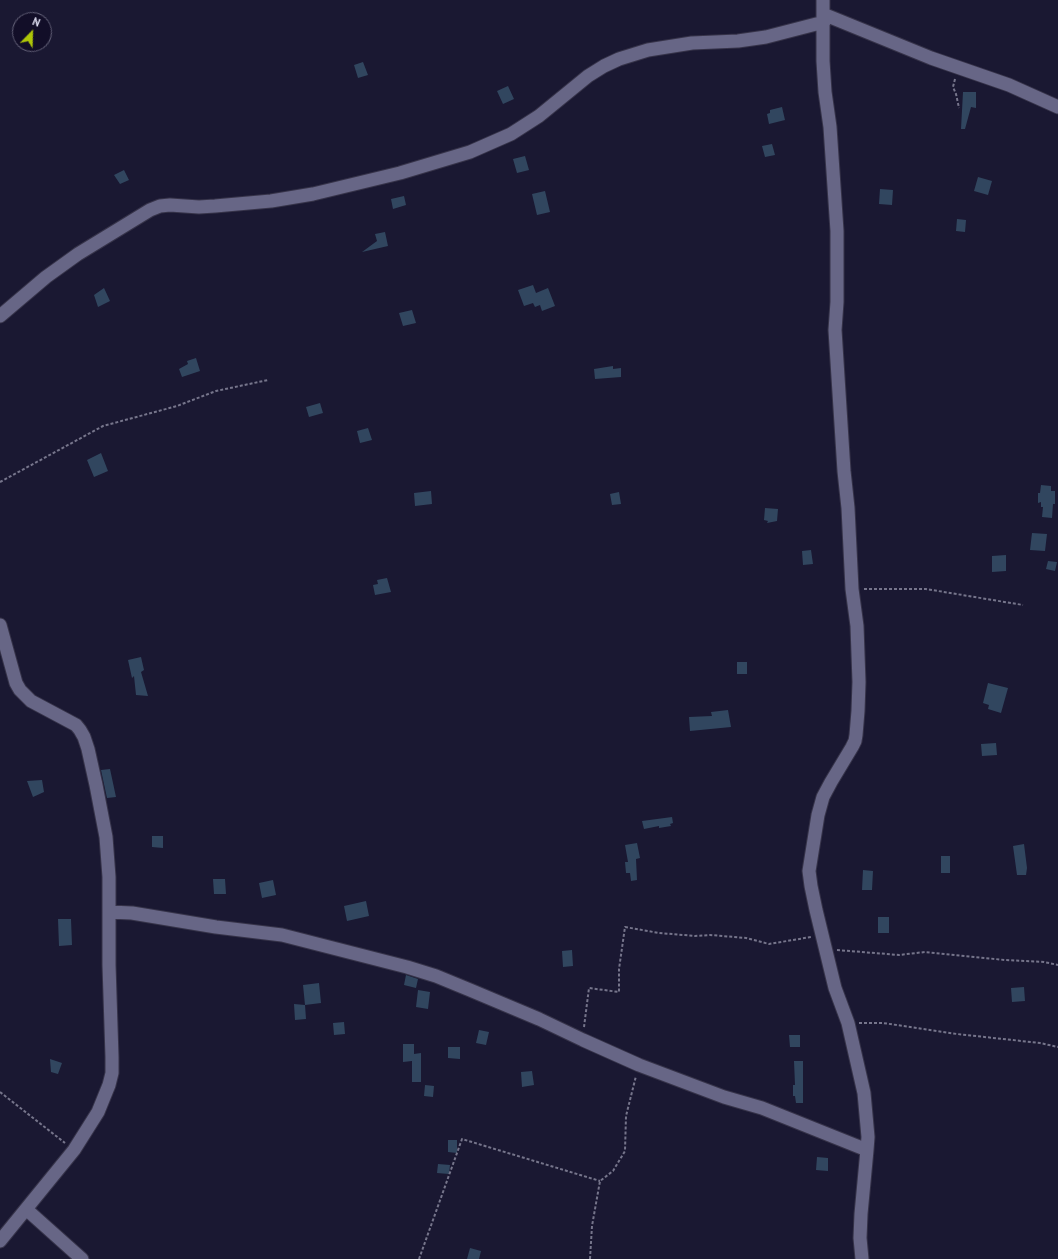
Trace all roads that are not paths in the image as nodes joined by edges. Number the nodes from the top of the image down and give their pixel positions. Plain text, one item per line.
1 (823, 0) edge
2 (824, 18) junction
3 (1058, 107) edge
4 (0, 316) edge
5 (0, 625) edge
6 (109, 912) junction
7 (868, 1150) junction
8 (26, 1209) junction
9 (0, 1241) edge
10 (82, 1259) edge
11 (862, 1259) edge

1 - 2 street
2 - 3 street
2 - 4 street
2 - 7 street
5 - 6 street
6 - 7 street
6 - 8 street
7 - 11 street
8 - 9 street
8 - 10 street

